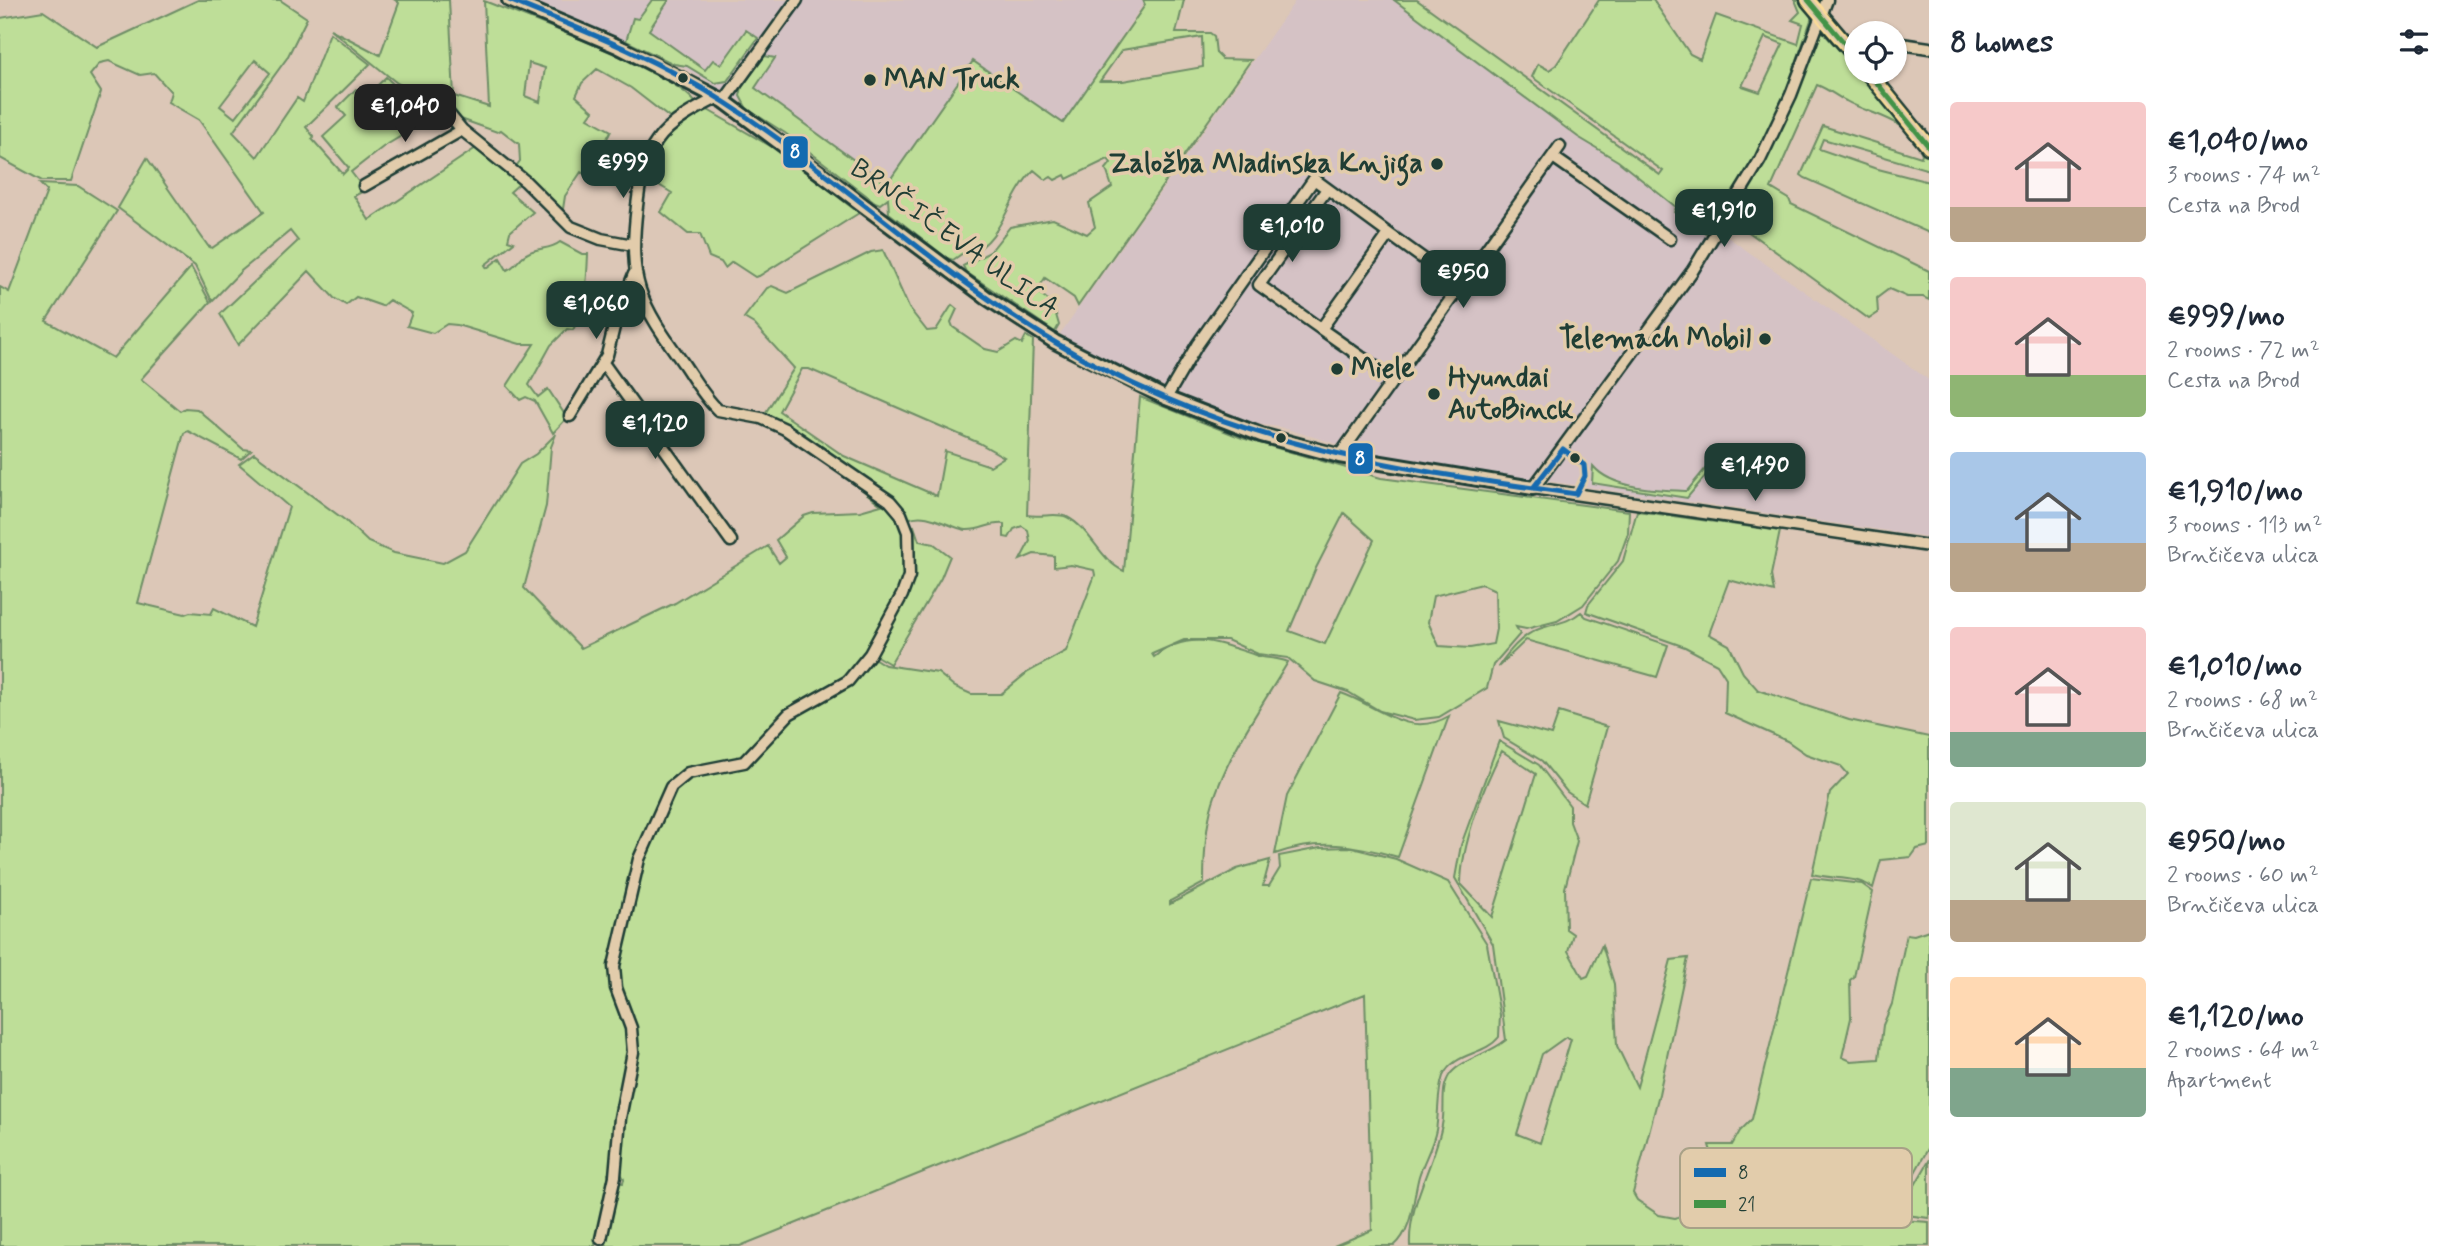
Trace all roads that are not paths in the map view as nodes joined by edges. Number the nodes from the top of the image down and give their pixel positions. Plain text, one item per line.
1 (509, 0) edge
2 (797, 0) edge
3 (1808, 0) edge
4 (1823, 6) edge
5 (1844, 38) edge
6 (1907, 45) edge
7 (1929, 48) edge
8 (1878, 84) edge
9 (721, 99) junction
10 (444, 108) dead end
11 (463, 130) junction
12 (1560, 146) dead end
13 (1929, 147) edge
14 (1553, 158) junction
15 (364, 186) dead end
16 (1326, 189) junction
17 (1389, 234) junction
18 (1670, 239) dead end
19 (633, 245) junction
20 (634, 273) junction
21 (1461, 286) junction
22 (1321, 329) junction
23 (603, 363) junction
24 (1394, 380) junction
25 (1166, 398) junction
26 (570, 416) dead end
27 (1339, 456) junction
28 (1533, 488) junction
29 (732, 541) dead end
30 (1929, 546) edge
31 (601, 1239) dead end

1 - 9 street, BRNČIČEVA ULICA
2 - 9 street
3 - 4 main road
4 - 5 main road
4 - 28 street
6 - 7 street
8 - 13 main road
9 - 19 street
9 - 25 street, BRNČIČEVA ULICA
10 - 11 street
11 - 15 street
11 - 19 street
12 - 14 street
14 - 18 street
14 - 21 street
16 - 17 street
16 - 22 street
16 - 25 street
17 - 21 street
17 - 22 street
19 - 20 street
20 - 23 street
20 - 31 street
21 - 24 street
22 - 24 street
23 - 26 street
23 - 29 street
24 - 27 street
25 - 27 street, BRNČIČEVA ULICA
27 - 28 street, BRNČIČEVA ULICA
28 - 30 street, BRNČIČEVA ULICA

